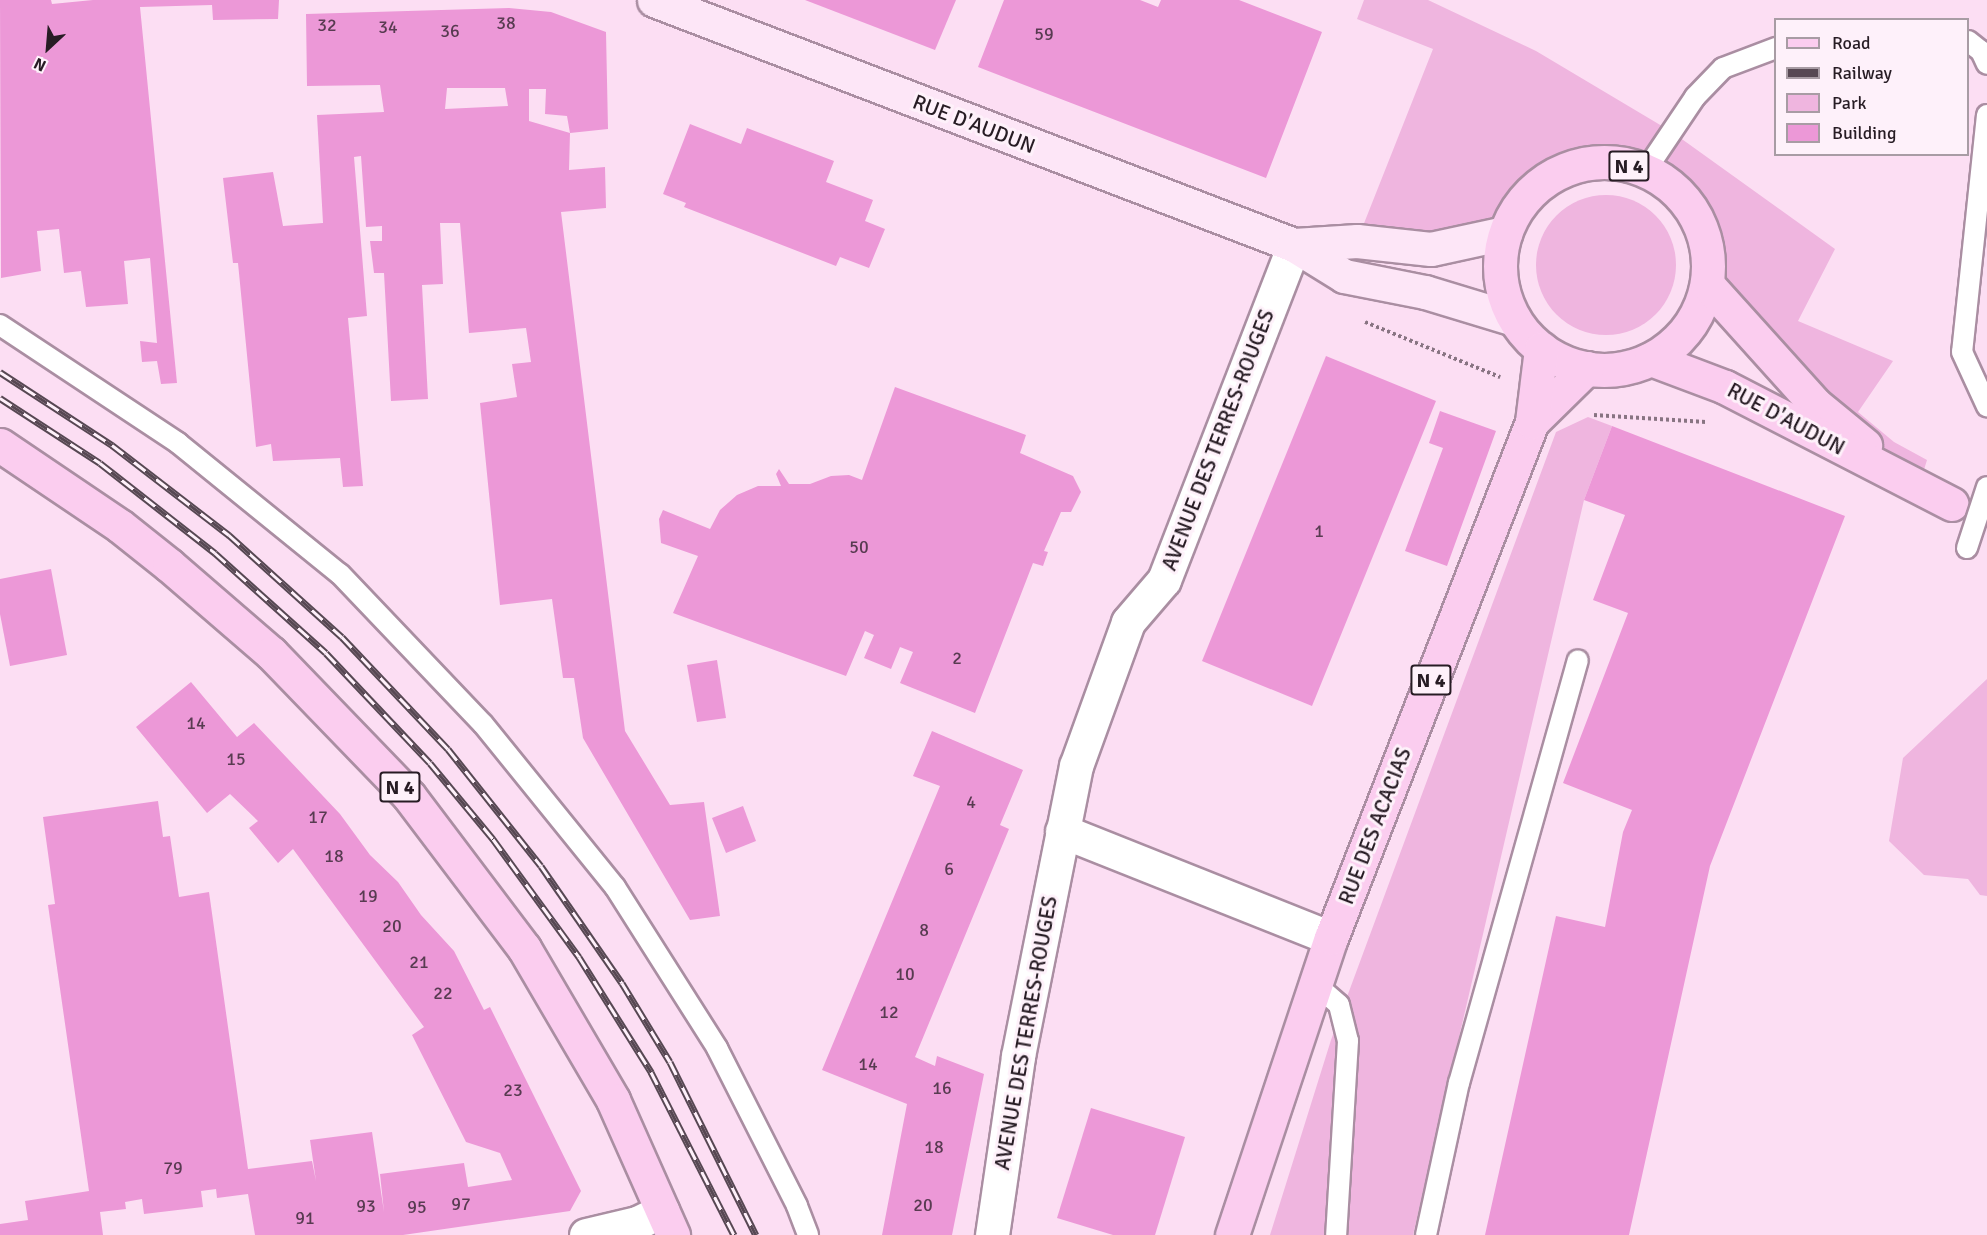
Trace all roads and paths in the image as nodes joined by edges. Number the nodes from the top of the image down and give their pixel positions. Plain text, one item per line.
1 (654, 0) edge
2 (1969, 42) edge
3 (1774, 49) edge
4 (1987, 64) edge
5 (1987, 115) edge
6 (1646, 170) junction
7 (1505, 233) junction
8 (1294, 245) junction
9 (1707, 284) junction
10 (1514, 319) junction
11 (0, 325) edge
12 (1541, 349) junction
13 (1651, 359) junction
14 (1587, 368) junction
15 (1987, 405) edge
16 (1532, 422) junction
17 (0, 445) edge
18 (1987, 487) edge
19 (1918, 489) junction
20 (1952, 504) dead end
21 (1967, 548) dead end
22 (1578, 660) dead end
23 (1062, 831) junction
24 (1331, 938) junction
25 (1314, 983) junction
26 (668, 1223) edge
27 (586, 1235) edge
28 (808, 1235) edge
29 (992, 1235) edge
30 (1232, 1235) edge
31 (1336, 1235) edge
32 (1425, 1235) edge

1 - 8 street, RUE D'AUDUN
2 - 4 lane
3 - 6 lane
5 - 15 lane
6 - 7 main road, N 4
6 - 9 main road, N 4
7 - 8 street, RUE D'AUDUN
7 - 10 main road, N 4
8 - 10 street, RUE D'AUDUN
8 - 23 street, AVENUE DES TERRES-ROUGES
9 - 13 main road, N 4
9 - 19 main road, RUE D'AUDUN
10 - 12 main road, N 4
11 - 28 lane
12 - 14 main road, N 4
12 - 16 main road, RUE DES ACACIAS / N 4
13 - 14 main road, N 4
13 - 19 main road, RUE D'AUDUN
14 - 16 main road, RUE DES ACACIAS / N 4
16 - 24 main road, RUE DES ACACIAS / N 4
17 - 26 main road, N 4
18 - 21 lane, bridge
19 - 20 main road, RUE D'AUDUN
22 - 32 lane
23 - 24 street
23 - 29 street, AVENUE DES TERRES-ROUGES
24 - 25 main road, RUE DES ACACIAS / N 4
25 - 30 main road, RUE DES ACACIAS / N 4
25 - 31 lane
26 - 27 street

